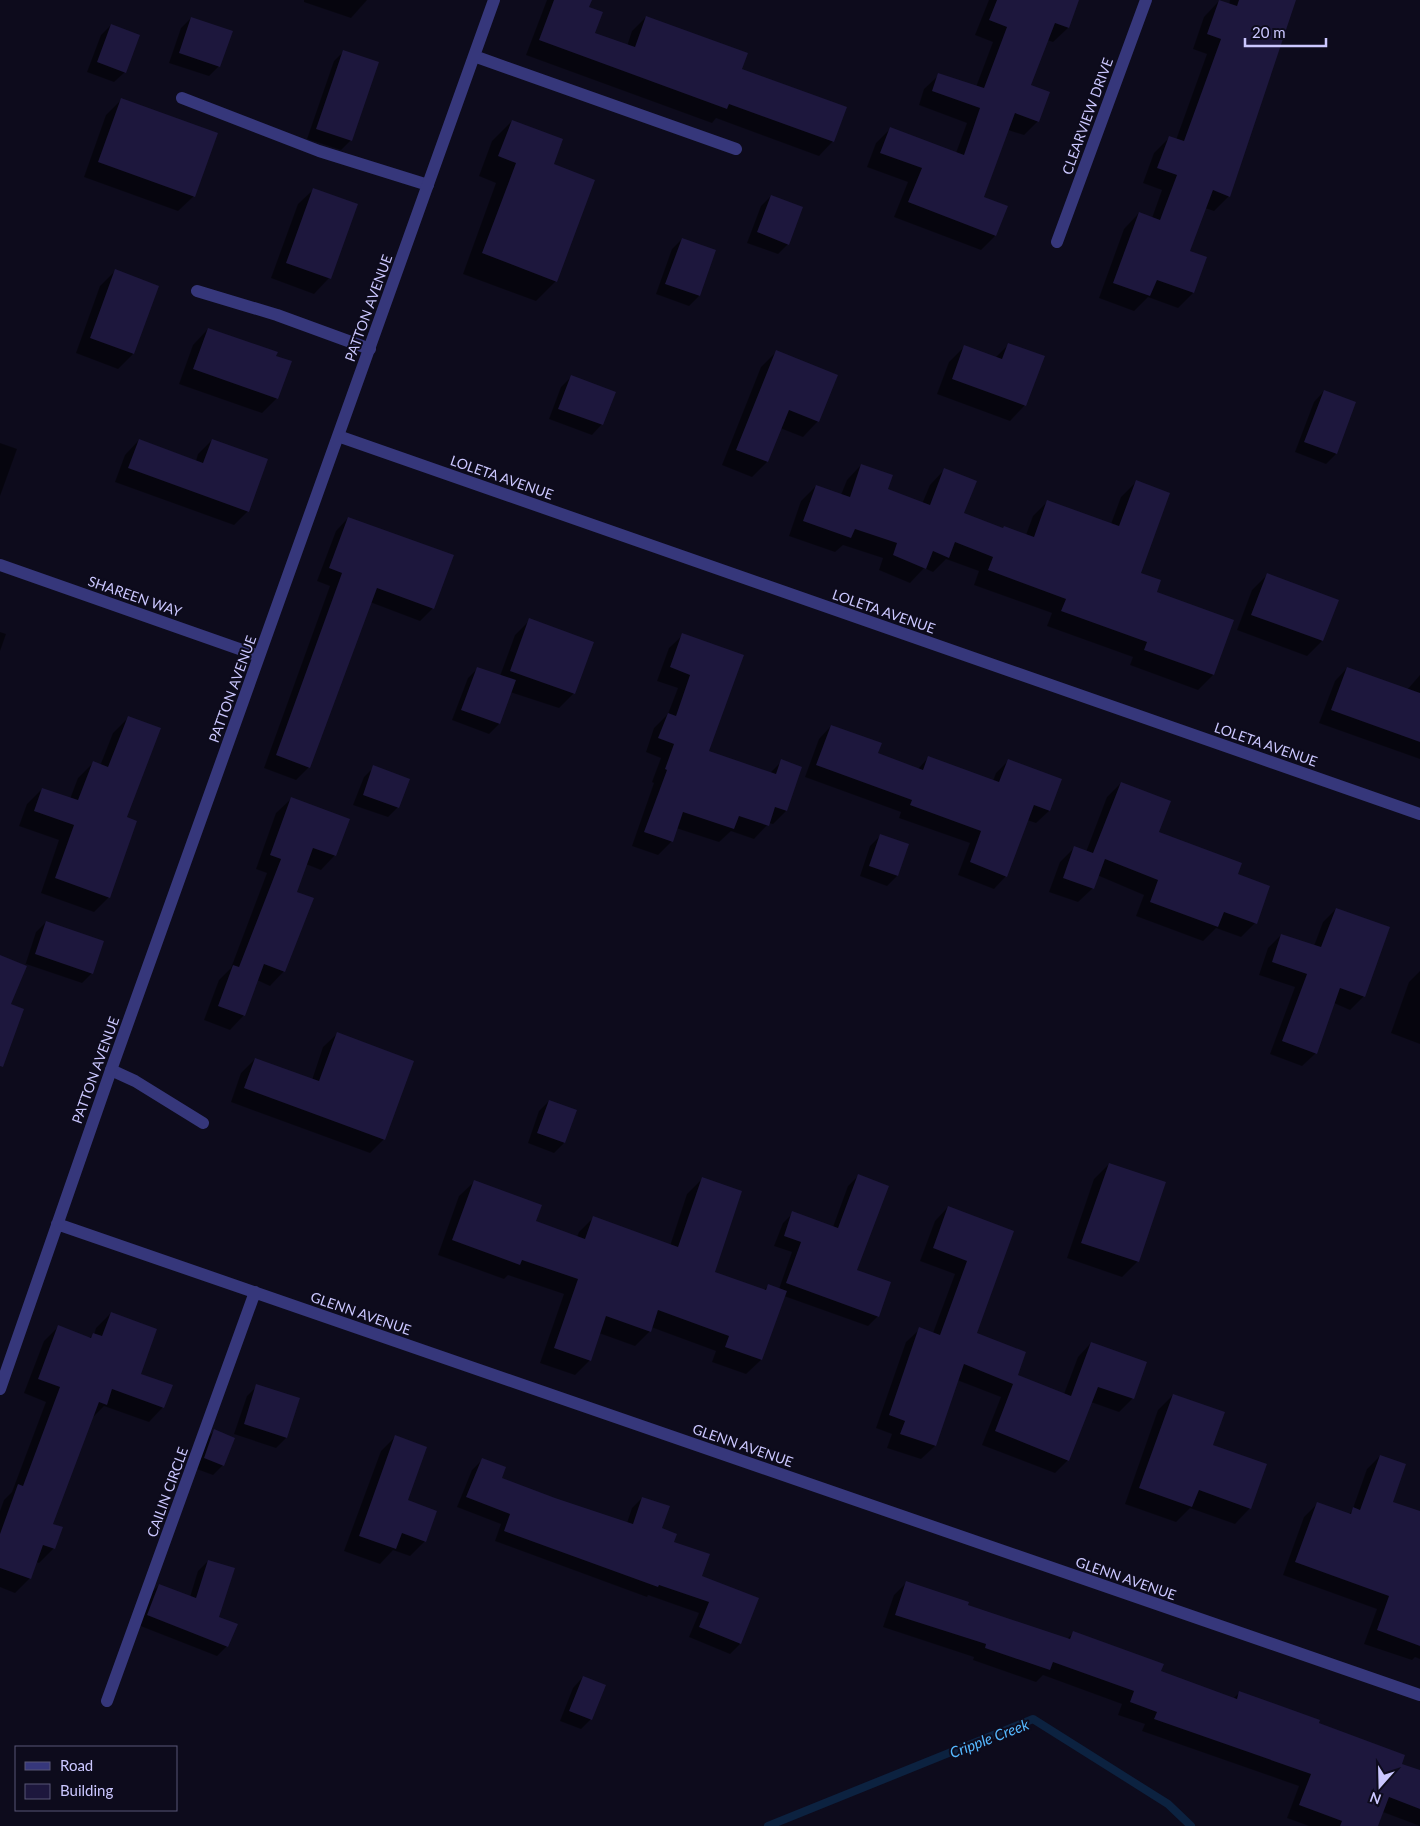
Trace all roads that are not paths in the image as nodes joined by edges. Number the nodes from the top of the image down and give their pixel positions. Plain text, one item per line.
1 (494, 0) edge
2 (1146, 0) edge
3 (474, 56) junction
4 (182, 98) dead end
5 (736, 149) dead end
6 (428, 185) junction
7 (1057, 242) dead end
8 (197, 291) dead end
9 (370, 349) junction
10 (338, 436) junction
11 (0, 565) edge
12 (259, 656) junction
13 (1420, 814) edge
14 (111, 1070) junction
15 (203, 1122) dead end
16 (57, 1224) junction
17 (255, 1292) junction
18 (0, 1389) edge
19 (1420, 1695) edge
20 (107, 1701) dead end

1 - 3 street, PATTON AVENUE
2 - 7 street, CLEARVIEW DRIVE
3 - 5 street
3 - 6 street, PATTON AVENUE
4 - 6 street
6 - 9 street, PATTON AVENUE
8 - 9 street
9 - 10 street, PATTON AVENUE
10 - 12 street, PATTON AVENUE
10 - 13 street, LOLETA AVENUE
11 - 12 street, SHAREEN WAY
12 - 14 street, PATTON AVENUE
14 - 15 street
14 - 16 street, PATTON AVENUE
16 - 17 street, GLENN AVENUE
16 - 18 street, PATTON AVENUE
17 - 19 street, GLENN AVENUE
17 - 20 street, CAILIN CIRCLE

